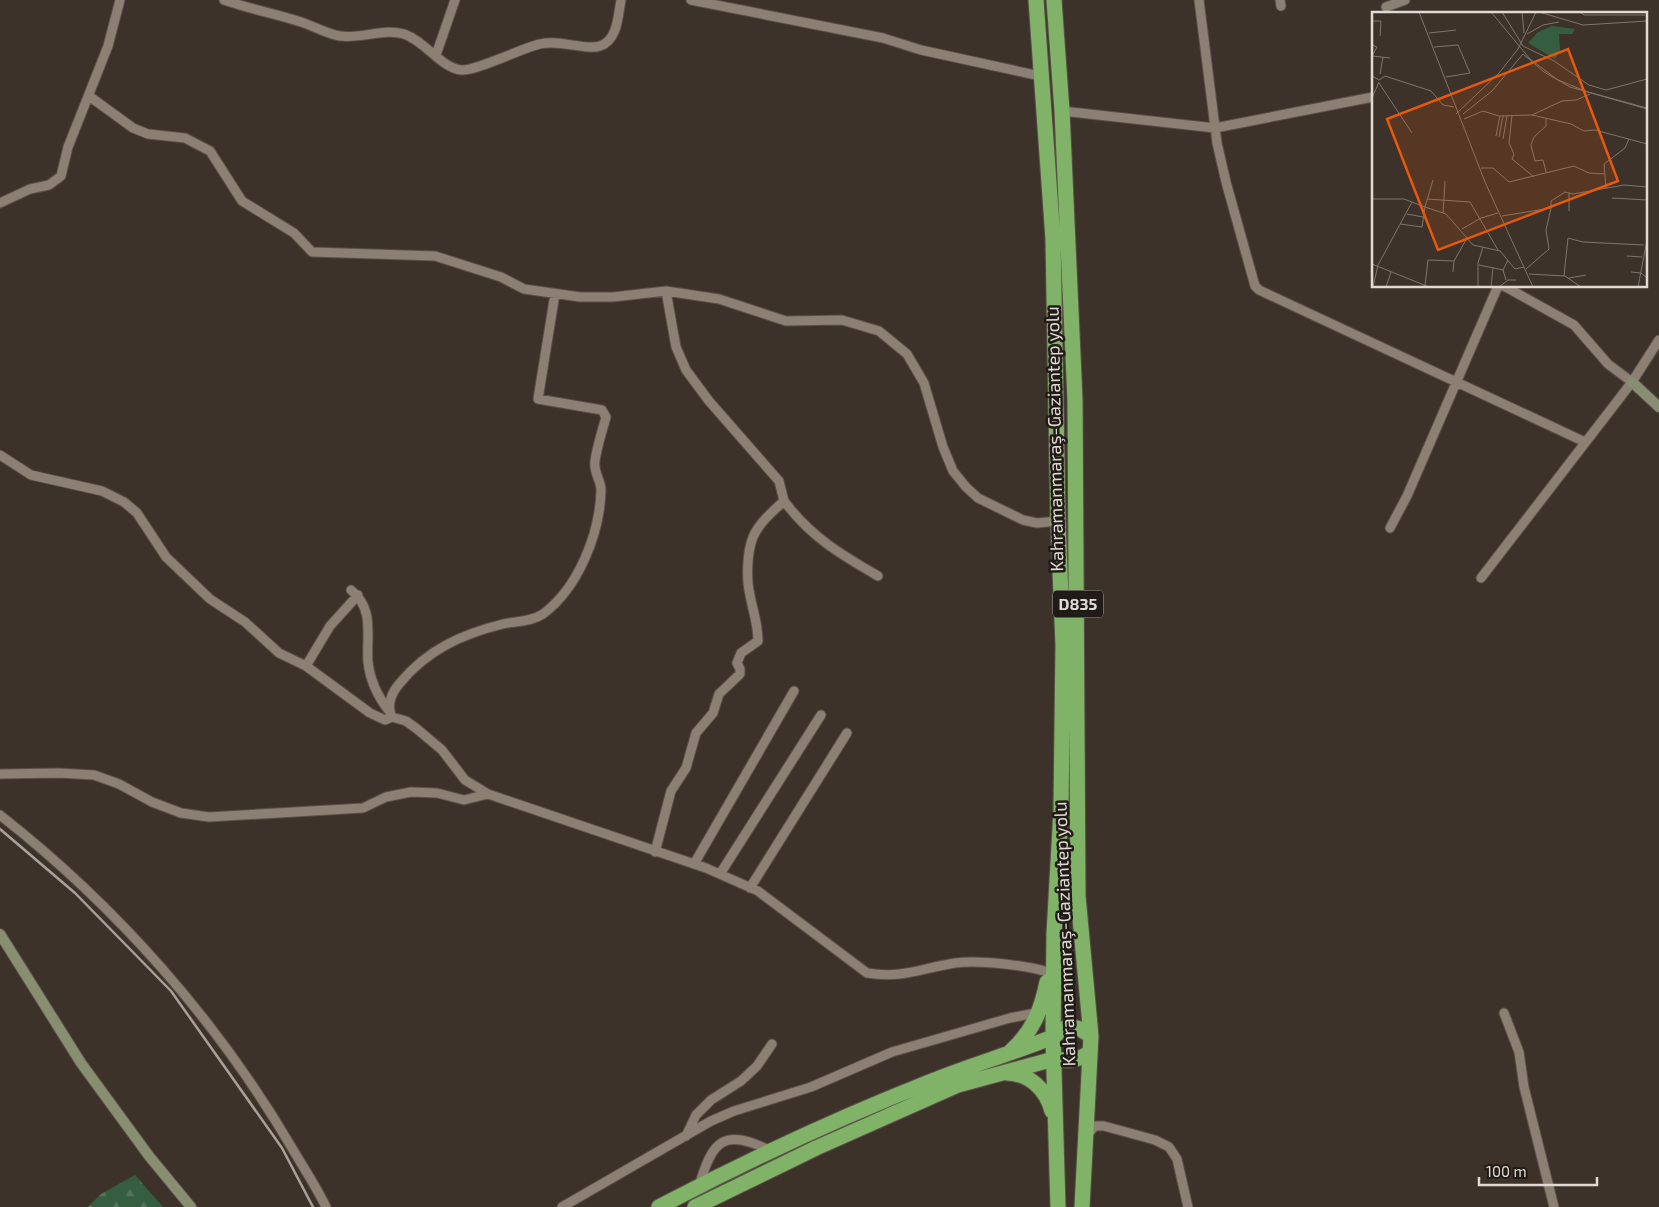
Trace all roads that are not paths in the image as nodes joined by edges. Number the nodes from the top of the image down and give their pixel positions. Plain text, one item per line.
1 (120, 0) edge
2 (224, 0) edge
3 (455, 0) edge
4 (621, 0) edge
5 (691, 0) edge
6 (1036, 0) edge
7 (1054, 0) edge
8 (1199, 0) edge
9 (1405, 0) edge
10 (1385, 7) edge
11 (436, 55) junction
12 (1040, 76) junction
13 (89, 96) junction
14 (1372, 97) edge
15 (1062, 111) junction
16 (1215, 128) junction
17 (0, 203) edge
18 (1497, 288) edge
19 (1508, 288) edge
20 (666, 291) junction
21 (555, 294) junction
22 (1659, 340) edge
23 (1456, 382) junction
24 (1632, 382) junction
25 (1659, 406) edge
26 (1585, 442) junction
27 (0, 455) edge
28 (784, 501) junction
29 (1058, 521) junction
30 (1390, 528) dead end
31 (878, 576) dead end
32 (1481, 578) dead end
33 (306, 666) junction
34 (794, 691) dead end
35 (390, 714) junction
36 (821, 715) dead end
37 (847, 733) dead end
38 (0, 774) edge
39 (488, 794) junction
40 (0, 815) edge
41 (654, 852) junction
42 (694, 864) junction
43 (720, 874) junction
44 (750, 888) junction
45 (0, 934) edge
46 (1054, 934) junction
47 (1048, 972) junction
48 (1040, 1012) junction
49 (1504, 1013) dead end
50 (1090, 1036) junction
51 (1053, 1037) junction
52 (772, 1044) dead end
53 (1089, 1053) junction
54 (1008, 1054) junction
55 (1054, 1059) junction
56 (1001, 1072) junction
57 (1087, 1100) junction
58 (1055, 1123) junction
59 (1104, 1126) junction
60 (686, 1136) junction
61 (1085, 1139) junction
62 (771, 1151) junction
63 (699, 1186) junction
64 (191, 1207) edge
65 (326, 1207) edge
66 (562, 1207) edge
67 (659, 1207) edge
68 (695, 1207) edge
69 (1058, 1207) edge
70 (1082, 1207) edge
71 (1188, 1207) edge
72 (1554, 1207) edge

1 - 13 street
2 - 11 street
3 - 11 street
4 - 11 street
5 - 12 street
6 - 12 highway, Kahramanmaraş-Gaziantep yolu / D835
7 - 15 highway, Kahramanmaraş-Gaziantep yolu / D835
8 - 16 street
9 - 10 street
12 - 29 highway, Kahramanmaraş-Gaziantep yolu / D835
13 - 17 street
13 - 21 street
14 - 16 street
15 - 16 street
15 - 50 highway, Kahramanmaraş-Gaziantep yolu / D835
16 - 23 street
18 - 23 street
19 - 24 street
20 - 21 street
20 - 28 street
20 - 29 street
21 - 35 street
22 - 24 street
23 - 26 street
23 - 30 street
24 - 25 street
24 - 26 street
26 - 32 street
27 - 33 street
28 - 31 street
28 - 41 street
29 - 46 highway, Kahramanmaraş-Gaziantep yolu / D835
33 - 35 street
33 - 35 street
34 - 42 street
35 - 39 street
36 - 43 street
37 - 44 street
38 - 39 street
39 - 41 street
40 - 65 street
41 - 42 street
42 - 43 street
43 - 44 street
44 - 47 street
45 - 64 street
46 - 47 highway
46 - 51 highway, Kahramanmaraş-Gaziantep yolu / D835
47 - 48 highway
48 - 54 highway
48 - 60 street
49 - 72 street
50 - 51 highway
50 - 53 highway, Kahramanmaraş-Gaziantep yolu / D835
51 - 54 highway
51 - 55 highway, Kahramanmaraş-Gaziantep yolu / D835
52 - 60 street
53 - 55 highway
53 - 57 highway, Kahramanmaraş-Gaziantep yolu / D835
54 - 62 highway
55 - 56 highway
55 - 58 highway, Kahramanmaraş-Gaziantep yolu / D835
56 - 58 highway
56 - 68 highway
57 - 59 street
57 - 61 highway, Kahramanmaraş-Gaziantep yolu / D835
58 - 69 highway, Kahramanmaraş-Gaziantep yolu / D835
59 - 61 street
59 - 71 street
60 - 66 street
61 - 70 highway, Kahramanmaraş-Gaziantep yolu / D835
62 - 63 highway
62 - 63 street
63 - 67 highway

